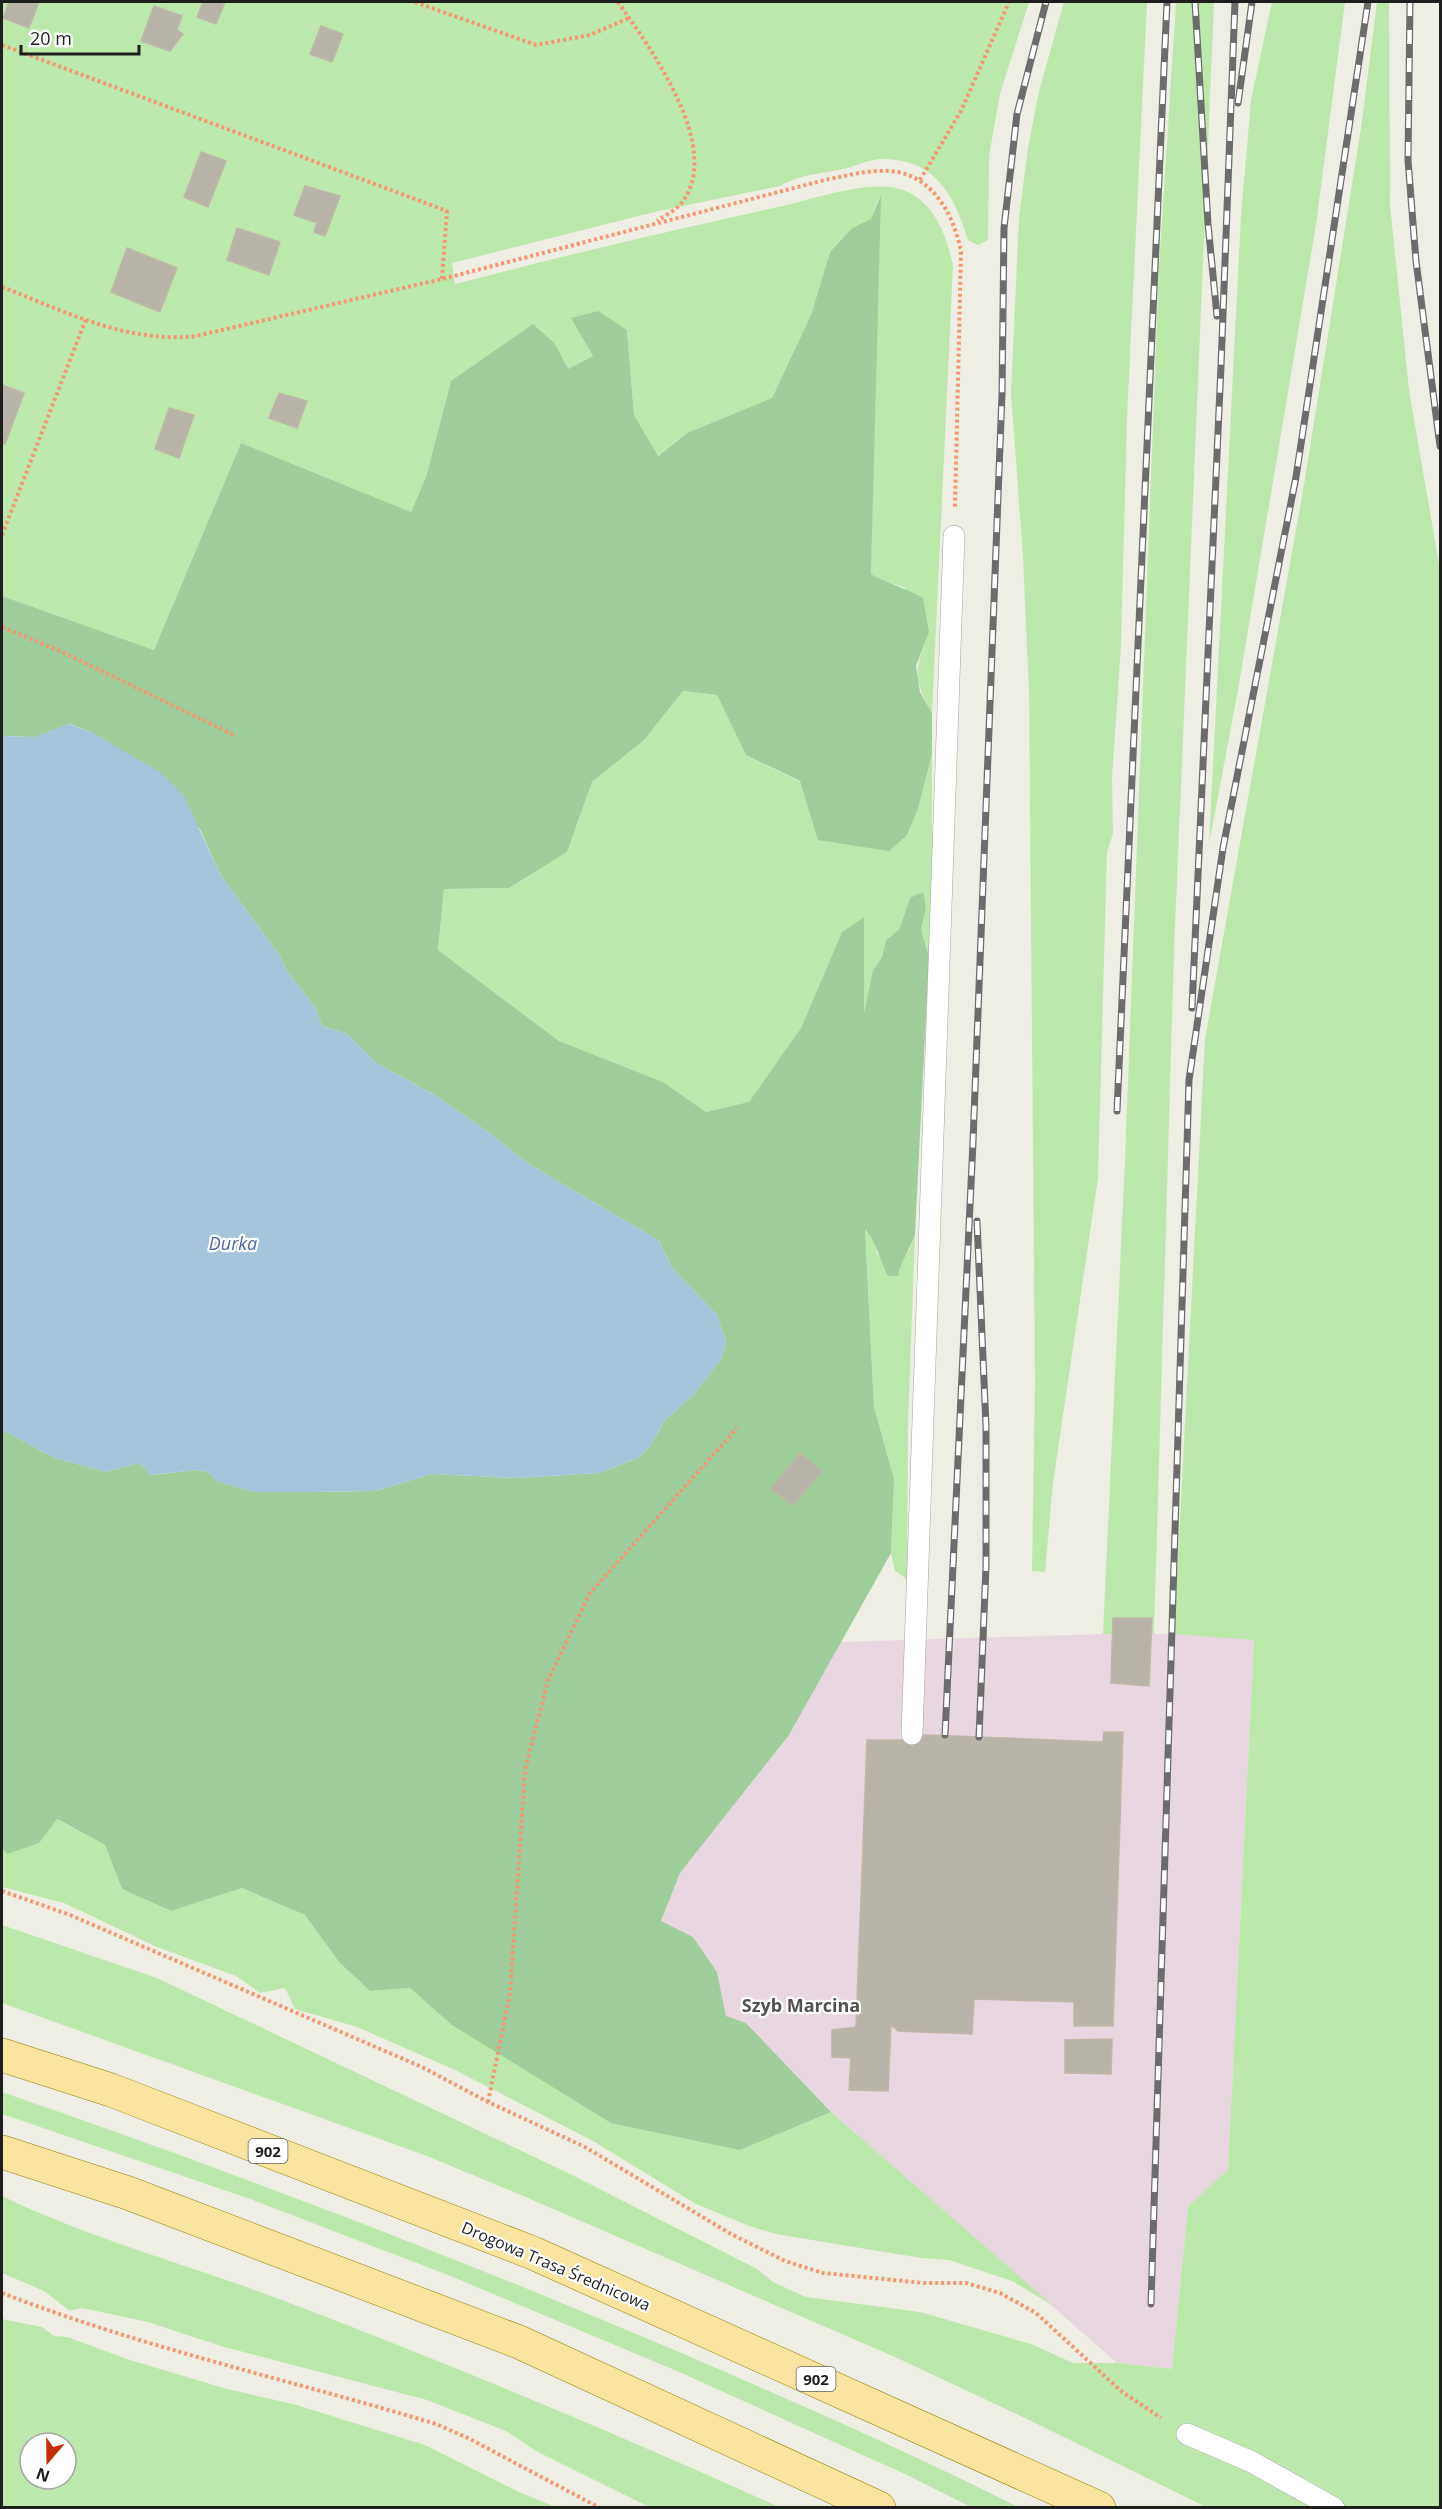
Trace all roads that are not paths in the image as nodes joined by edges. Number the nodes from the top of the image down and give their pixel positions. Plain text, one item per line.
1 (954, 536) road end
2 (912, 1734) dead end
3 (2, 2055) edge
4 (2, 2152) edge
5 (1187, 2434) road end
6 (879, 2508) edge
7 (1099, 2508) edge
8 (1334, 2508) edge

1 - 2 lane
3 - 7 main road, Drogowa Trasa Średnicowa / 902
4 - 6 main road
5 - 8 lane

